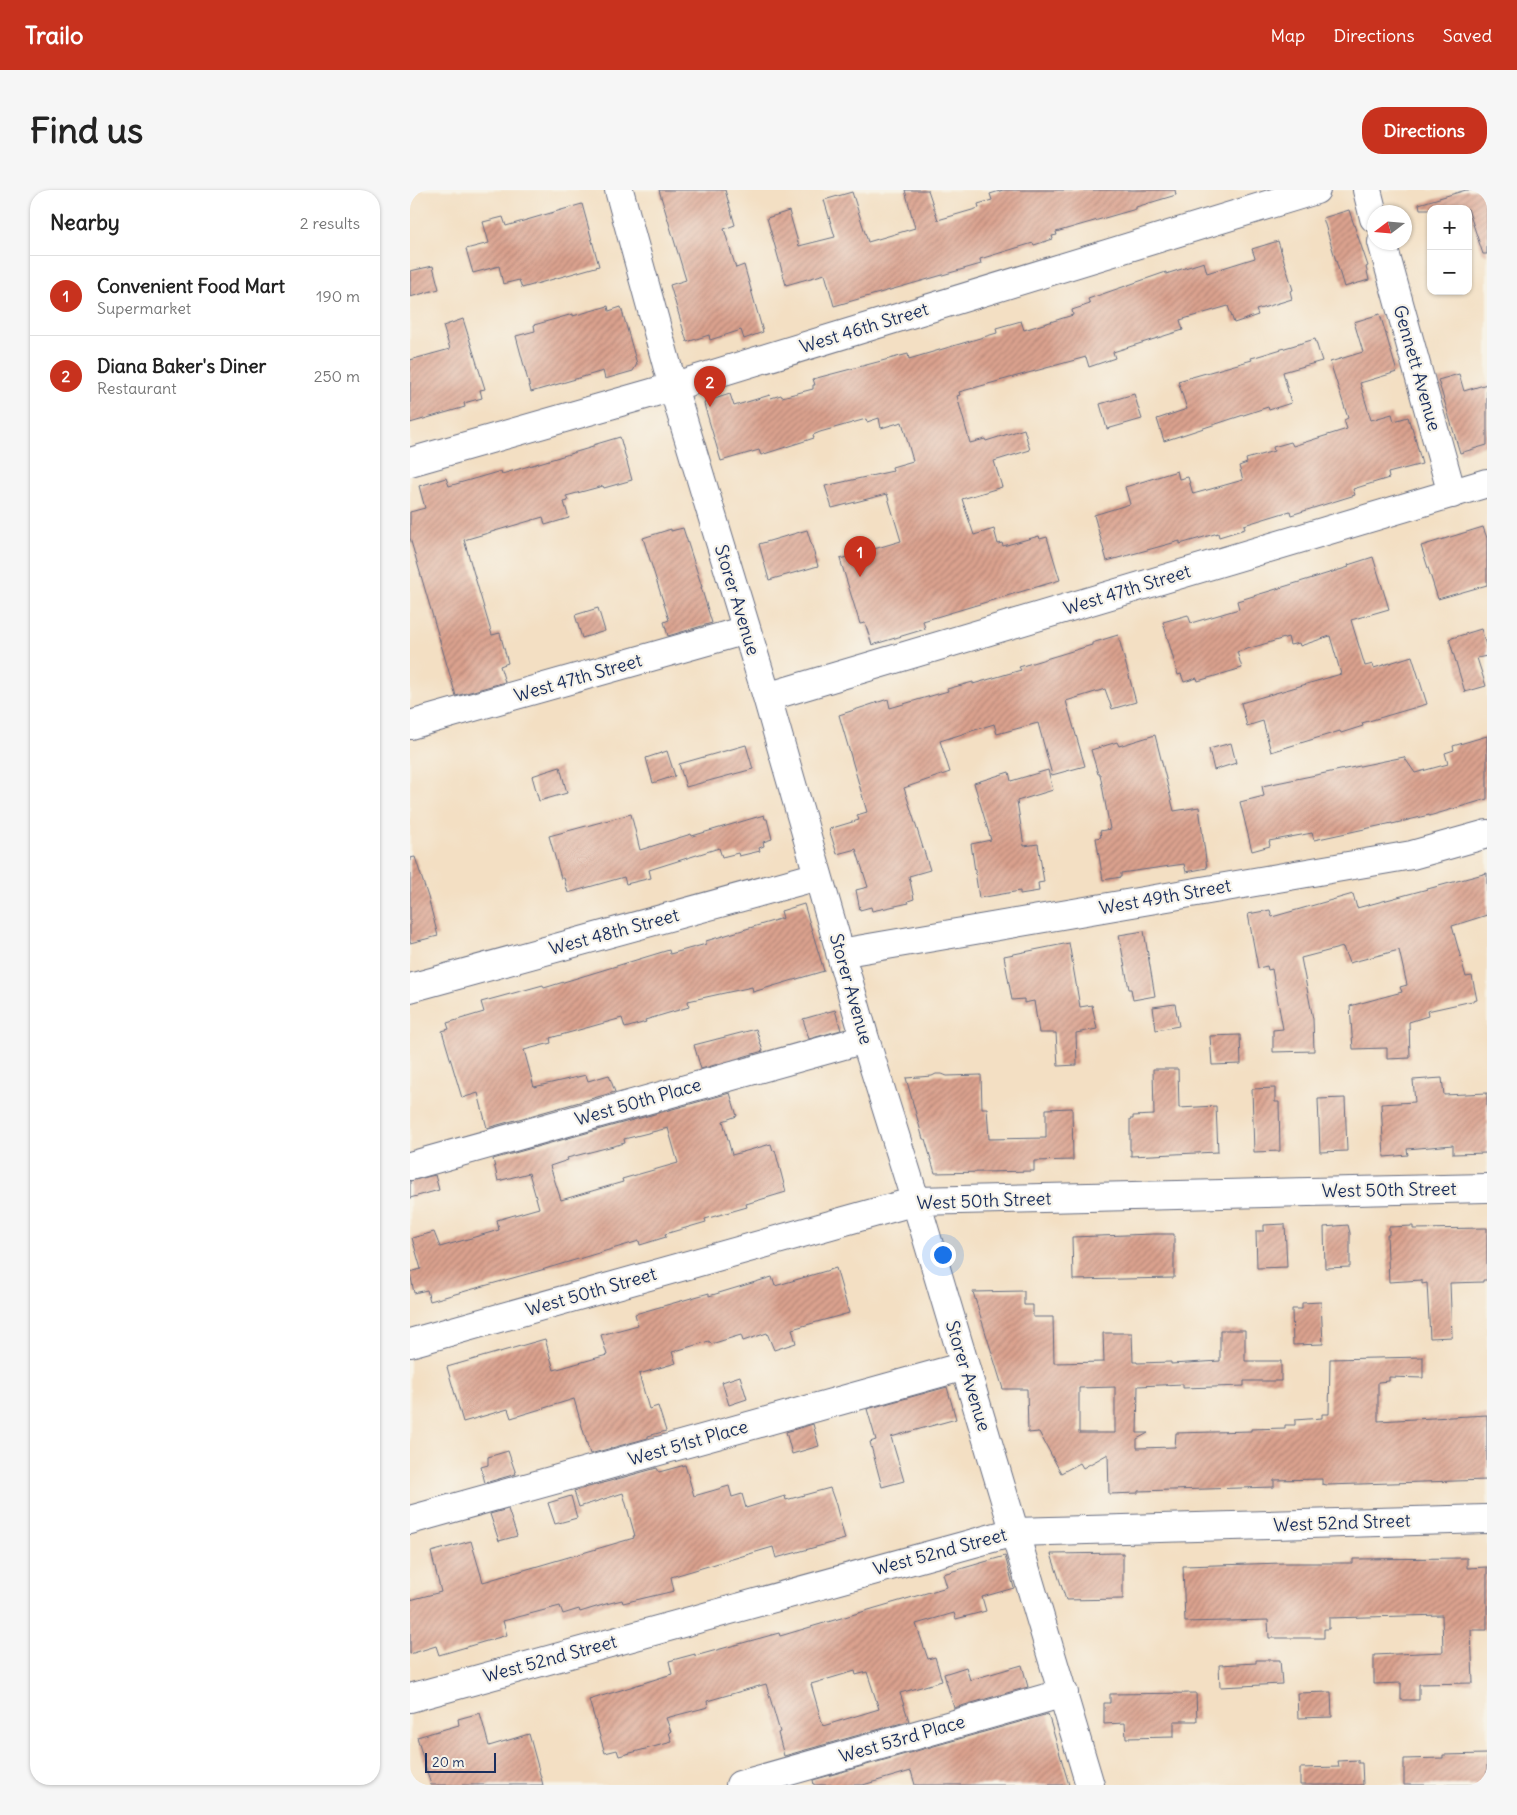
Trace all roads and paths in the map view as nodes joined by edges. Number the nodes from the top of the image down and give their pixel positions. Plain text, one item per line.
1 (619, 190) edge
2 (1316, 190) edge
3 (1367, 190) edge
4 (1371, 205) edge
5 (1384, 250) edge
6 (673, 387) junction
7 (410, 462) edge
8 (1487, 483) edge
9 (1452, 494) junction
10 (746, 630) junction
11 (767, 697) junction
12 (410, 725) edge
13 (1487, 834) edge
14 (818, 876) junction
15 (840, 952) junction
16 (410, 988) edge
17 (865, 1039) junction
18 (410, 1166) edge
19 (1487, 1188) edge
20 (916, 1201) junction
21 (410, 1343) edge
22 (965, 1366) junction
23 (410, 1520) edge
24 (1487, 1520) edge
25 (1014, 1532) junction
26 (1064, 1693) junction
27 (410, 1698) edge
28 (740, 1785) edge
29 (1090, 1785) edge

1 - 6 street, Storer Avenue
2 - 6 street, West 46th Street
3 - 4 street
5 - 9 street, Gennett Avenue
6 - 7 street, West 46th Street
6 - 10 street, Storer Avenue
8 - 9 street, West 47th Street
9 - 11 street, West 47th Street
10 - 11 street, Storer Avenue
10 - 12 street, West 47th Street
11 - 14 street, Storer Avenue
13 - 15 street, West 49th Street
14 - 15 street, Storer Avenue
14 - 16 street, West 48th Street
15 - 17 street, Storer Avenue
17 - 18 street, West 50th Place
17 - 20 street, Storer Avenue
19 - 20 street, West 50th Street
20 - 21 street, West 50th Street
20 - 22 street, Storer Avenue
22 - 23 street, West 51st Place
22 - 25 street, Storer Avenue
24 - 25 street, West 52nd Street
25 - 26 street, Storer Avenue
25 - 27 street, West 52nd Street
26 - 28 street, West 53rd Place
26 - 29 street, Storer Avenue

